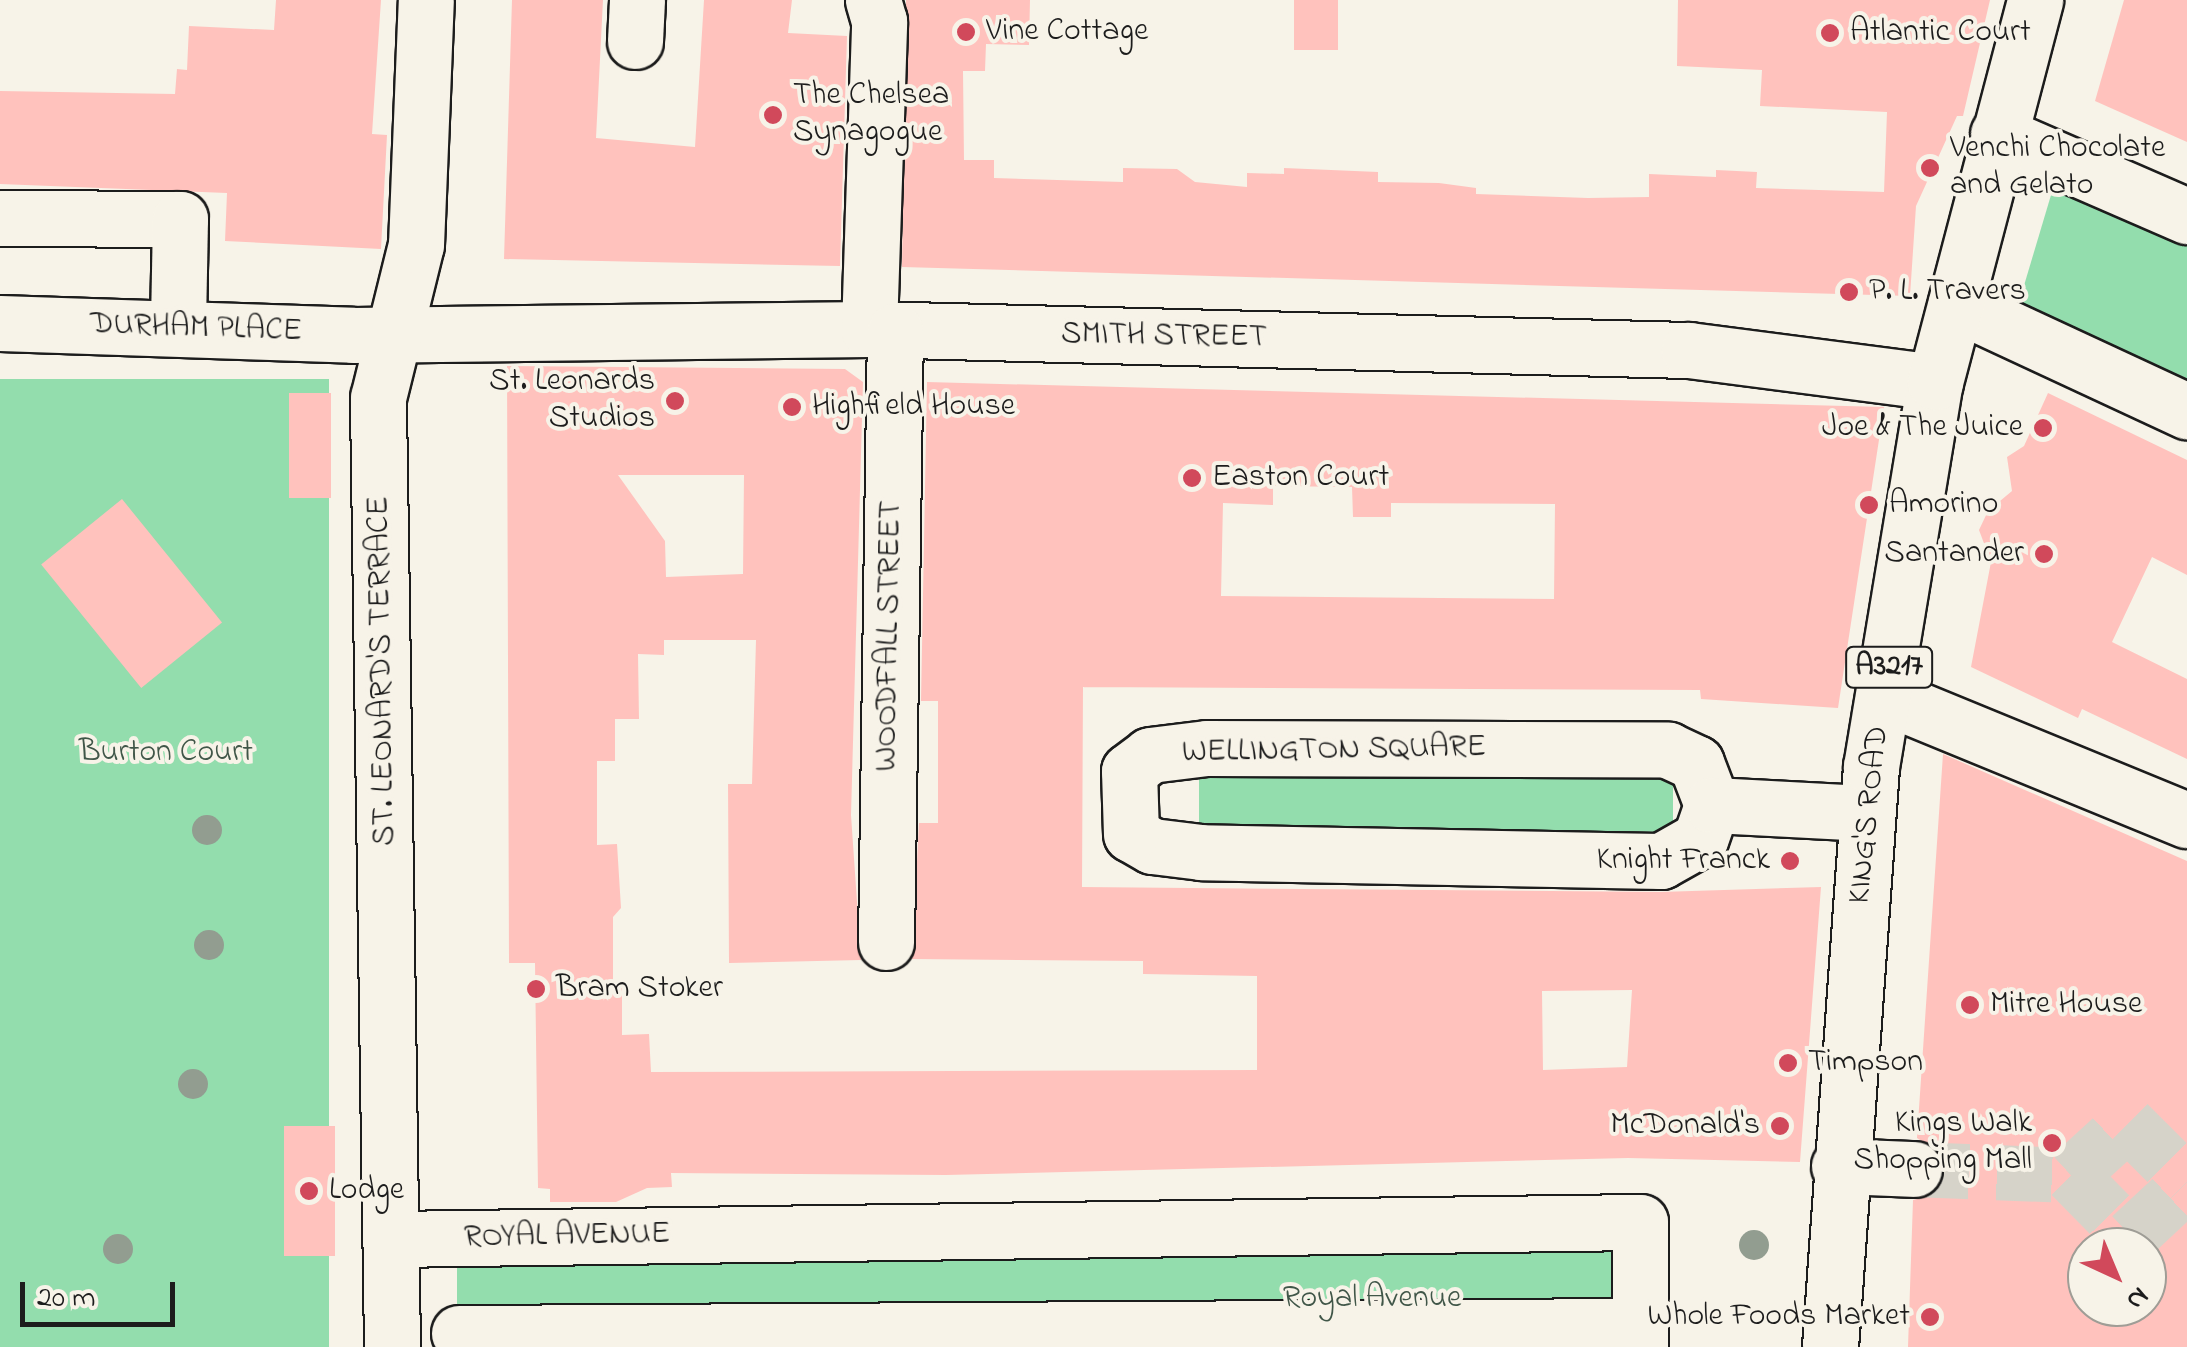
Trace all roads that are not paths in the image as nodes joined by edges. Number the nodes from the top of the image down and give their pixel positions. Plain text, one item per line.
1 (426, 0) edge
2 (873, 0) edge
3 (2036, 0) edge
4 (1998, 134) junction
5 (2187, 216) edge
6 (0, 218) edge
7 (1956, 304) junction
8 (0, 323) edge
9 (178, 328) junction
10 (882, 330) junction
11 (391, 336) junction
12 (1935, 382) junction
13 (2187, 411) edge
14 (1884, 696) junction
15 (1712, 805) junction
16 (1864, 813) junction
17 (2187, 820) edge
18 (886, 942) dead end
19 (1839, 1166) junction
20 (1914, 1169) tunnel mouth
21 (390, 1239) junction
22 (459, 1333) dead end
23 (1640, 1337) edge
24 (392, 1347) edge
25 (1830, 1347) edge

1 - 11 street, ST. LEONARD'S TERRACE
2 - 10 street, WOODFALL STREET
3 - 4 street, KING'S ROAD / A3217
4 - 5 street
4 - 7 street, KING'S ROAD / A3217
6 - 9 street
7 - 12 street, KING'S ROAD / A3217
7 - 13 street
8 - 9 street, DURHAM PLACE
9 - 11 street, DURHAM PLACE
10 - 11 street, SMITH STREET
10 - 12 street, SMITH STREET
10 - 18 street, WOODFALL STREET
11 - 21 street, ST. LEONARD'S TERRACE
12 - 14 street, KING'S ROAD / A3217
14 - 16 street, KING'S ROAD / A3217
14 - 17 street
15 - 15 street, WELLINGTON SQUARE
15 - 16 street
16 - 19 street, KING'S ROAD / A3217
19 - 20 street
19 - 25 street, KING'S ROAD / A3217
21 - 23 street, ROYAL AVENUE
21 - 24 street, ST. LEONARD'S TERRACE
22 - 23 street

